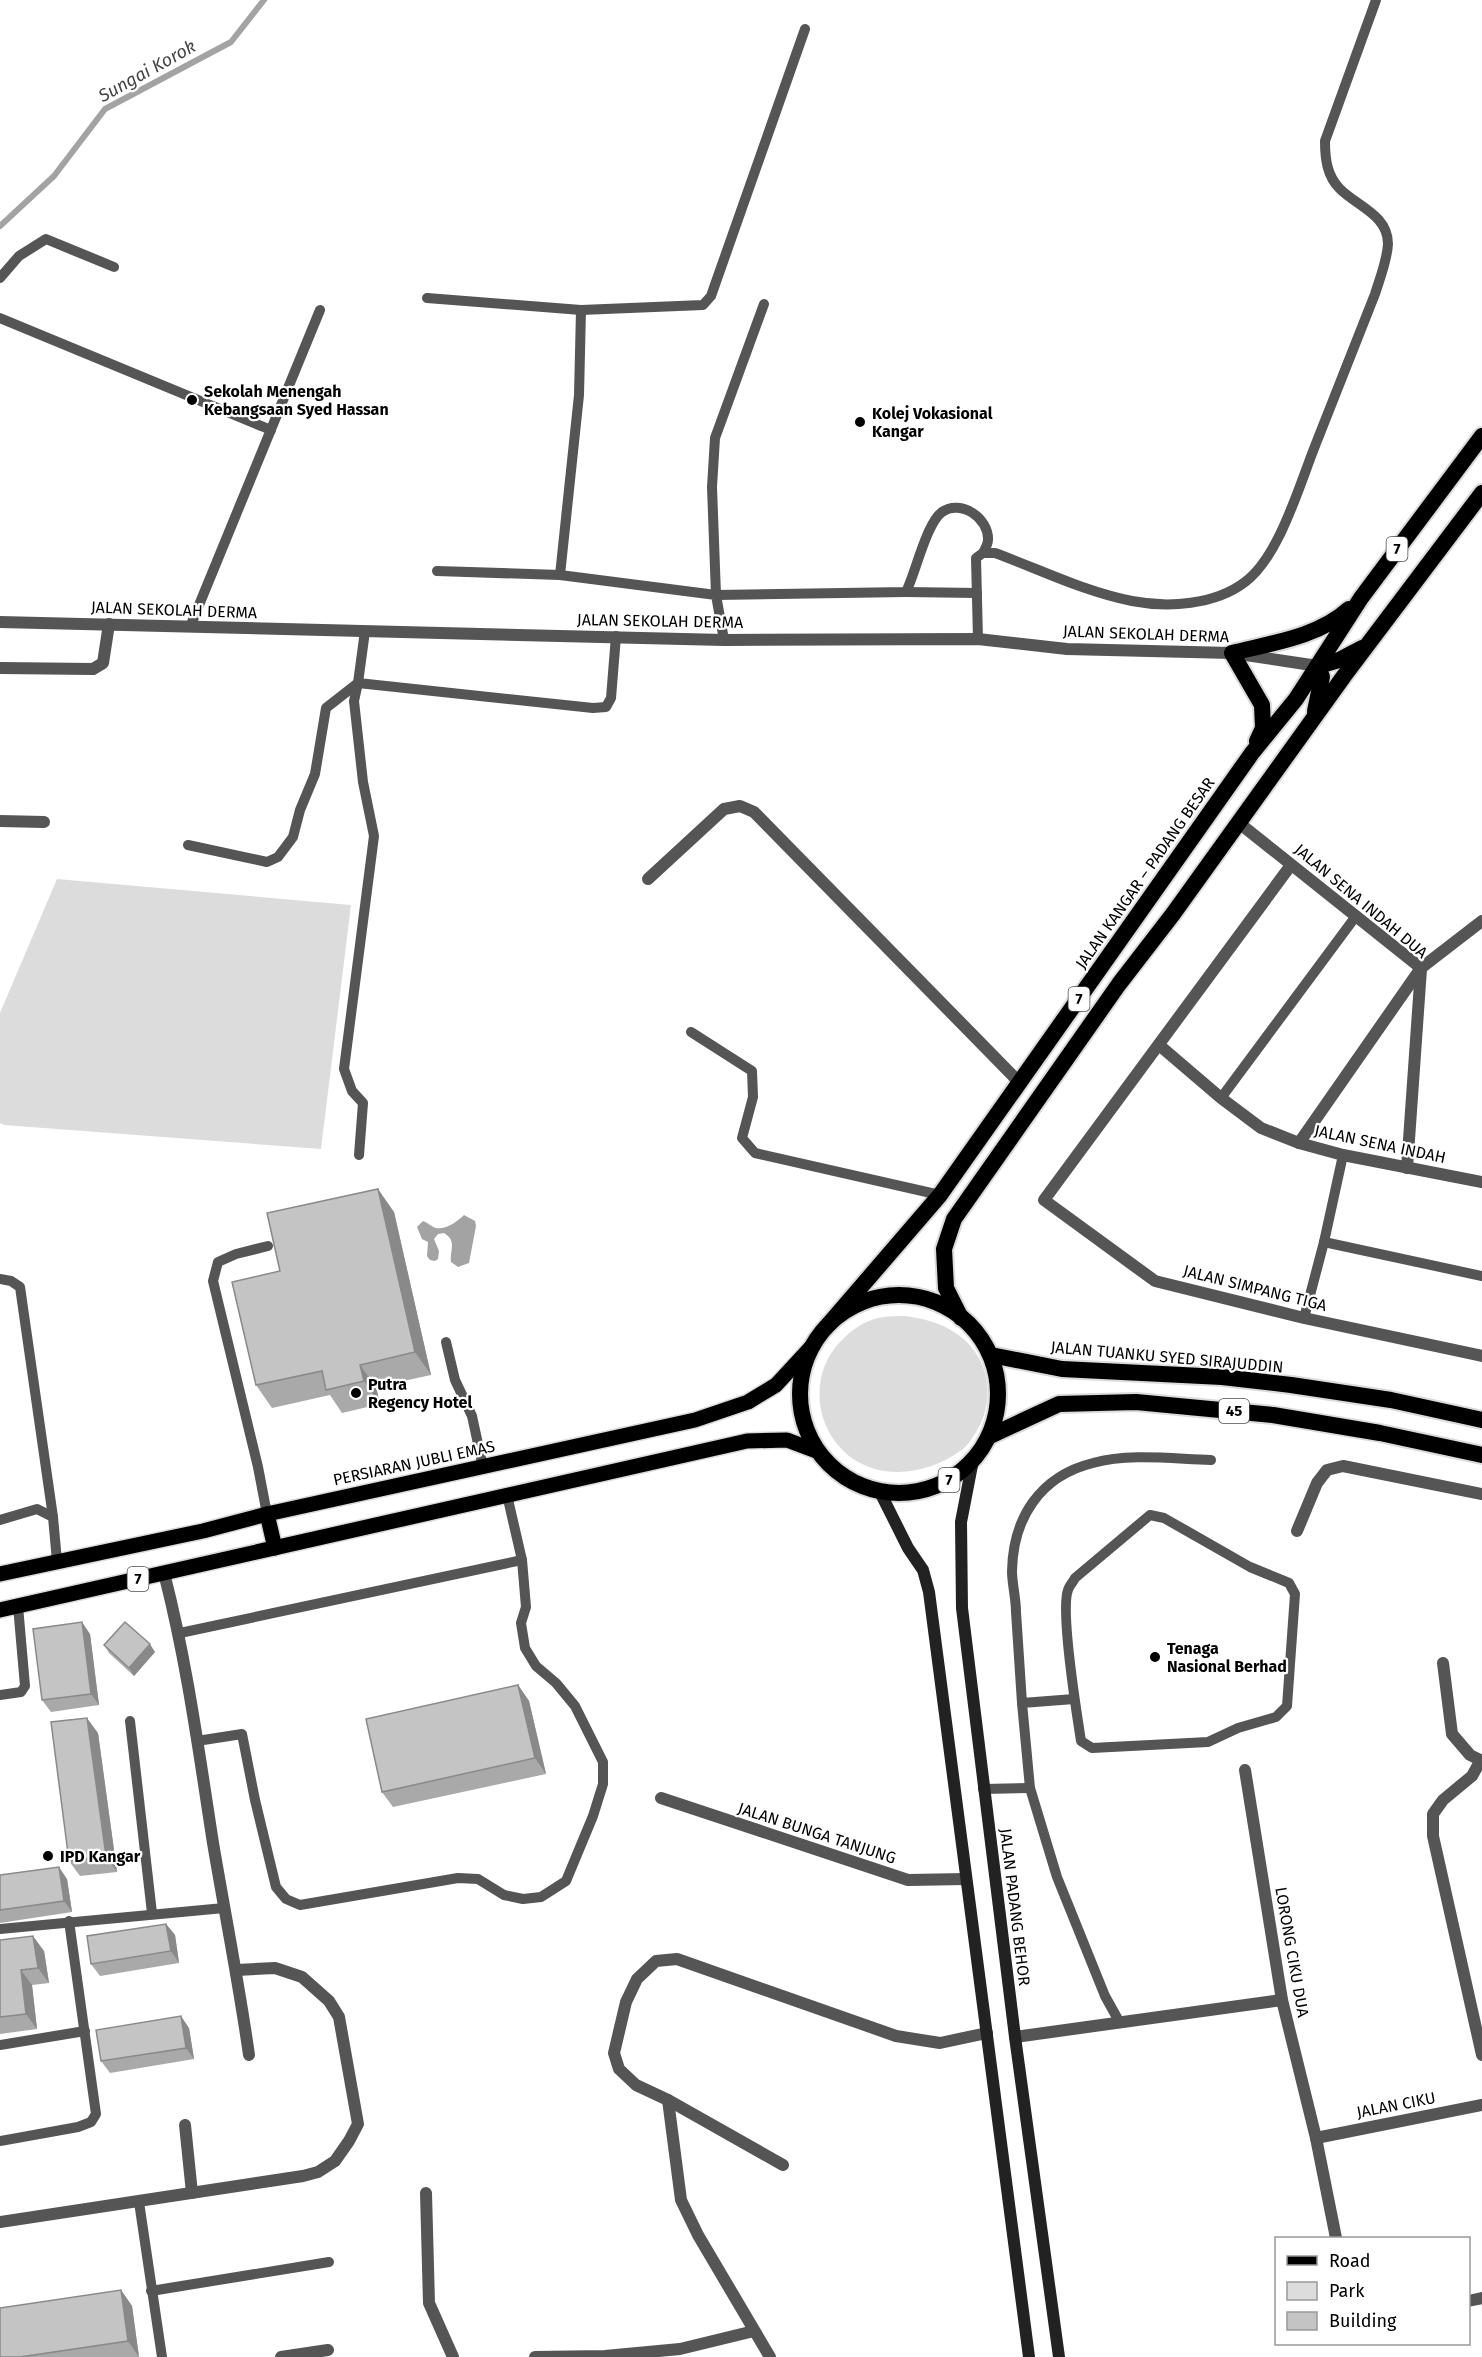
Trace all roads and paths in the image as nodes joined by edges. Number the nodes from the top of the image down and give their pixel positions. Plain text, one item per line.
1 (1376, 0) edge
2 (805, 29) dead end
3 (114, 267) dead end
4 (0, 278) edge
5 (427, 298) dead end
6 (764, 304) dead end
7 (320, 310) dead end
8 (581, 310) junction
9 (0, 318) edge
10 (271, 430) junction
11 (1482, 436) edge
12 (1482, 493) edge
13 (983, 553) junction
14 (437, 571) dead end
15 (560, 575) junction
16 (906, 592) junction
17 (977, 593) junction
18 (716, 595) junction
19 (1361, 598) junction
20 (0, 622) edge
21 (109, 624) junction
22 (190, 627) junction
23 (365, 631) junction
24 (615, 636) junction
25 (978, 639) junction
26 (724, 640) junction
27 (1369, 643) junction
28 (1232, 653) junction
29 (1318, 666) junction
30 (0, 668) edge
31 (358, 683) junction
32 (1313, 721) junction
33 (1252, 753) junction
34 (0, 821) edge
35 (44, 822) dead end
36 (1239, 823) junction
37 (188, 845) dead end
38 (1291, 864) junction
39 (648, 879) dead end
40 (1356, 916) junction
41 (1482, 921) edge
42 (1421, 968) junction
43 (690, 1032) dead end
44 (1159, 1045) junction
45 (1020, 1083) junction
46 (1221, 1098) junction
47 (1299, 1143) junction
48 (359, 1155) dead end
49 (1343, 1155) junction
50 (1407, 1168) junction
51 (1482, 1182) edge
52 (940, 1195) junction
53 (1324, 1242) junction
54 (268, 1246) edge
55 (1482, 1276) edge
56 (0, 1279) edge
57 (961, 1318) junction
58 (1304, 1318) junction
59 (829, 1324) junction
60 (446, 1342) dead end
61 (813, 1345) junction
62 (991, 1355) junction
63 (1482, 1356) edge
64 (1482, 1420) edge
65 (990, 1436) junction
66 (819, 1452) junction
67 (1482, 1455) edge
68 (973, 1460) junction
69 (1211, 1460) dead end
70 (483, 1467) junction
71 (879, 1490) junction
72 (1482, 1494) edge
73 (507, 1495) junction
74 (267, 1514) junction
75 (53, 1517) junction
76 (0, 1520) edge
77 (1297, 1531) dead end
78 (275, 1548) junction
79 (522, 1560) junction
80 (57, 1561) junction
81 (164, 1573) junction
82 (0, 1574) edge
83 (18, 1606) junction
84 (0, 1610) edge
85 (180, 1633) junction
86 (1443, 1663) dead end
87 (0, 1695) edge
88 (1074, 1699) junction
89 (1022, 1703) junction
90 (130, 1721) dead end
91 (197, 1741) junction
92 (1478, 1759) edge
93 (1245, 1770) dead end
94 (1030, 1788) junction
95 (983, 1789) junction
96 (661, 1798) dead end
97 (966, 1879) junction
98 (224, 1908) junction
99 (152, 1913) junction
100 (69, 1921) junction
101 (0, 1929) edge
102 (237, 1970) junction
103 (1282, 2000) junction
104 (1120, 2023) junction
105 (84, 2031) junction
106 (987, 2033) junction
107 (1015, 2037) junction
108 (0, 2045) edge
109 (249, 2055) dead end
110 (1482, 2055) edge
111 (668, 2100) junction
112 (1482, 2105) edge
113 (185, 2125) dead end
114 (1316, 2138) junction
115 (0, 2141) edge
116 (783, 2165) dead end
117 (192, 2193) junction
118 (426, 2193) dead end
119 (139, 2202) junction
120 (0, 2222) edge
121 (1336, 2237) edge
122 (329, 2262) dead end
123 (152, 2291) junction
124 (754, 2331) junction
125 (328, 2350) dead end
126 (162, 2357) edge
127 (281, 2357) edge
128 (453, 2357) edge
129 (535, 2357) edge
130 (770, 2357) edge
131 (1029, 2357) edge
132 (1059, 2357) edge

1 - 13 lane
2 - 8 lane
3 - 4 lane
5 - 8 lane
6 - 18 lane
7 - 10 lane
8 - 15 lane
9 - 10 lane
10 - 22 lane
11 - 19 highway, JALAN KANGAR – PADANG BESAR / 7
12 - 27 highway, 7
13 - 16 lane
13 - 17 lane
14 - 15 lane
15 - 18 lane
16 - 17 lane
16 - 18 lane
17 - 25 lane
18 - 26 lane
19 - 28 highway
19 - 29 highway, JALAN KANGAR – PADANG BESAR / 7
20 - 21 street, JALAN SEKOLAH DERMA
21 - 22 street, JALAN SEKOLAH DERMA
21 - 30 street
22 - 23 street, JALAN SEKOLAH DERMA
23 - 24 street, JALAN SEKOLAH DERMA
23 - 31 lane
24 - 26 street, JALAN SEKOLAH DERMA
24 - 31 lane
25 - 26 street, JALAN SEKOLAH DERMA
25 - 28 street, JALAN SEKOLAH DERMA
27 - 29 highway
27 - 32 highway, 7
28 - 29 street, JALAN SEKOLAH DERMA
28 - 33 highway
29 - 32 highway
29 - 33 highway, JALAN KANGAR – PADANG BESAR / 7
31 - 37 lane
31 - 48 lane
32 - 36 highway, 7
33 - 45 highway, JALAN KANGAR – PADANG BESAR / 7
34 - 35 street
36 - 38 street, JALAN SENA INDAH DUA
36 - 57 highway, 7
38 - 40 street, JALAN SENA INDAH DUA
38 - 44 street
39 - 45 street
40 - 42 street, JALAN SENA INDAH DUA
40 - 46 lane
41 - 42 street
42 - 47 street
42 - 50 street, JALAN SENA INDAH DUA
43 - 52 lane
44 - 46 street, JALAN SENA INDAH
44 - 58 street, JALAN SIMPANG TIGA
45 - 52 highway, JALAN KANGAR – PADANG BESAR / 7
46 - 47 street, JALAN SENA INDAH
47 - 49 street, JALAN SENA INDAH
49 - 50 street, JALAN SENA INDAH
49 - 53 lane
50 - 51 street, JALAN SENA INDAH
52 - 59 highway, JALAN KANGAR – PADANG BESAR / 7
53 - 55 lane
53 - 58 lane
54 - 74 lane
56 - 75 lane
57 - 59 highway, 7
57 - 62 highway, 7
58 - 63 street, JALAN SIMPANG TIGA
59 - 61 highway, 7
60 - 70 lane
61 - 66 highway, 7
61 - 70 main road, PERSIARAN JUBLI EMAS / 7
62 - 64 highway, JALAN TUANKU SYED SIRAJUDDIN / 45
62 - 65 highway, 7
65 - 67 highway, 45
65 - 68 highway, 7
66 - 71 highway, 7
66 - 73 main road, 7
68 - 71 highway, 7
68 - 95 main road, JALAN PADANG BEHOR
69 - 89 lane
70 - 74 main road, PERSIARAN JUBLI EMAS / 7
71 - 97 main road
72 - 77 street
73 - 78 main road, 7
73 - 79 lane
74 - 78 main road
74 - 80 main road, PERSIARAN JUBLI EMAS / 7
75 - 76 lane
75 - 80 lane
78 - 81 main road, 7
79 - 85 lane
79 - 91 lane
80 - 82 main road, PERSIARAN JUBLI EMAS / 7
81 - 83 main road, 7
81 - 85 street
83 - 84 main road, 7
83 - 87 lane
85 - 91 street
86 - 92 street
88 - 88 lane
88 - 89 lane
89 - 94 lane
90 - 99 lane
91 - 98 street
92 - 110 street
93 - 103 street, LORONG CIKU DUA
94 - 95 lane
94 - 104 lane
95 - 107 main road, JALAN PADANG BEHOR
96 - 97 street, JALAN BUNGA TANJUNG
97 - 106 main road
98 - 99 lane
98 - 102 street
99 - 100 lane
100 - 101 lane
100 - 105 lane
102 - 109 street
102 - 117 street
103 - 104 street
103 - 114 street, LORONG CIKU DUA
104 - 107 street
105 - 108 lane
105 - 115 lane
106 - 111 street
106 - 131 main road
107 - 132 main road, JALAN PADANG BEHOR
111 - 116 street
111 - 124 street
112 - 114 street, JALAN CIKU
113 - 117 street
114 - 121 street, LORONG CIKU DUA
117 - 119 street
118 - 128 street
119 - 120 street
119 - 123 lane
122 - 123 lane
123 - 126 lane
124 - 129 street
124 - 130 street
125 - 127 street

